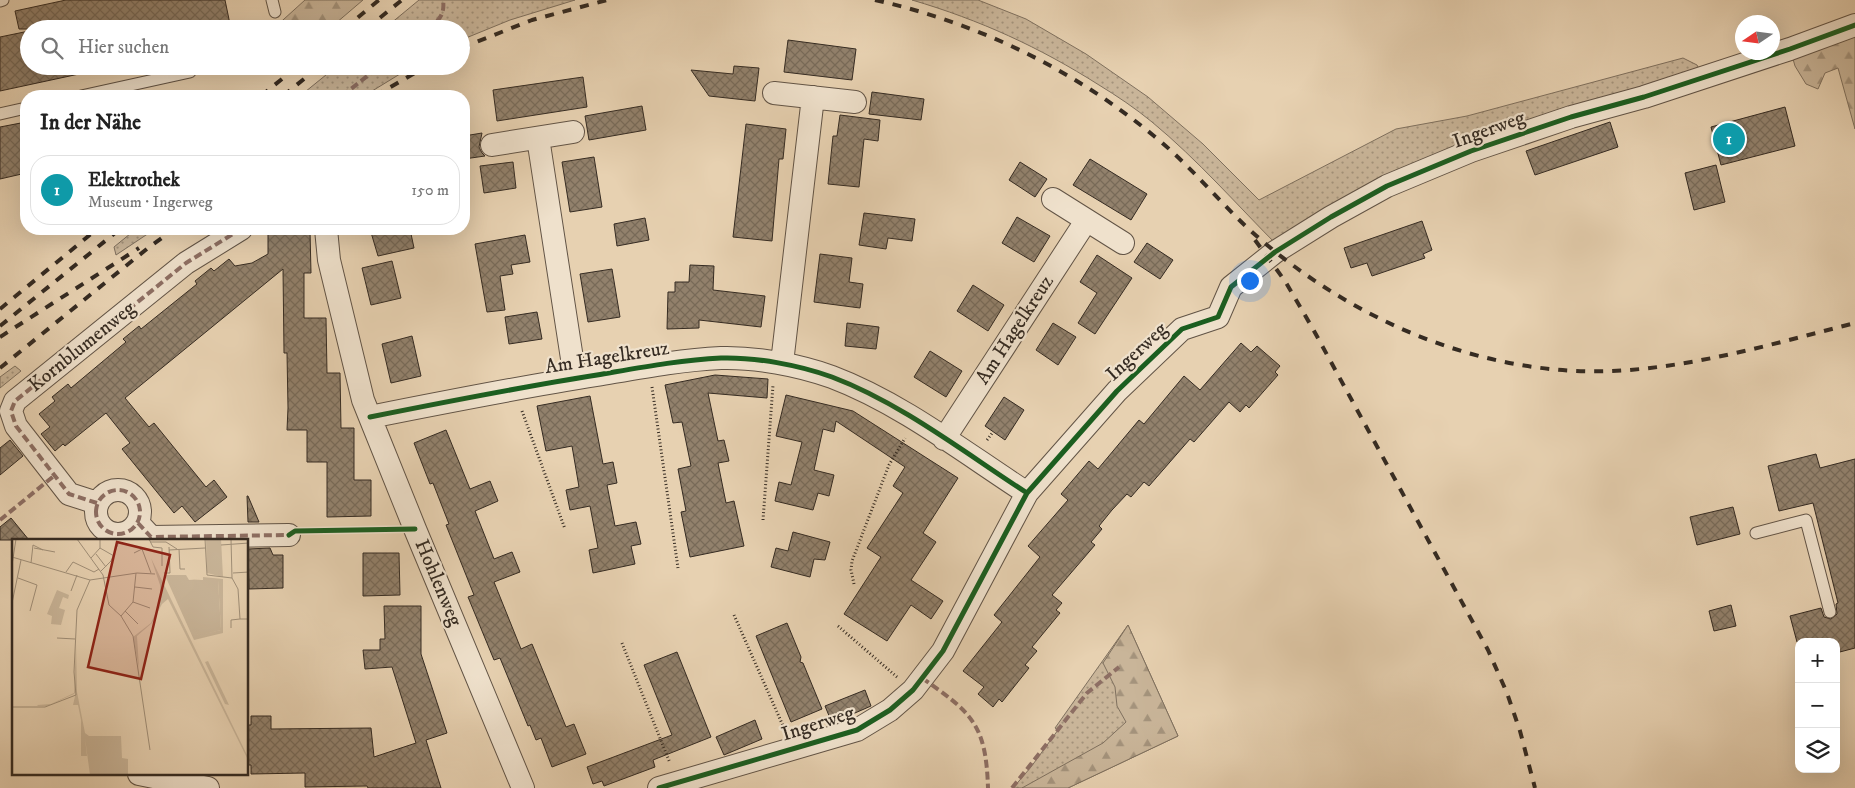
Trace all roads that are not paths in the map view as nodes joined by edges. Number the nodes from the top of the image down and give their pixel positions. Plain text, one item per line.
1 (272, 0) edge
2 (275, 12) dead end
3 (1855, 25) edge
4 (176, 75) edge
5 (108, 90) edge
6 (774, 93) dead end
7 (813, 97) junction
8 (856, 102) dead end
9 (20, 109) edge
10 (0, 114) edge
11 (573, 132) dead end
12 (538, 138) junction
13 (492, 145) dead end
14 (1053, 199) dead end
15 (1086, 221) junction
16 (231, 235) edge
17 (327, 235) edge
18 (1124, 243) dead end
19 (778, 363) junction
20 (575, 378) junction
21 (370, 417) junction
22 (944, 439) junction
23 (1027, 493) junction
24 (98, 503) junction
25 (138, 524) junction
26 (1756, 533) dead end
27 (289, 535) dead end
28 (1830, 612) dead end
29 (148, 776) edge
30 (669, 785) edge
31 (204, 788) edge
32 (523, 788) edge

1 - 2 lane
3 - 23 street, Ingerweg
4 - 5 lane
6 - 7 street
7 - 8 street
7 - 19 street
9 - 10 lane
11 - 12 street
12 - 13 street
12 - 20 street, Am Hagelkreuz
14 - 15 street
15 - 18 street
15 - 22 street, Am Hagelkreuz
16 - 24 street, Kornblumenweg
17 - 21 street, Hohlenweg
19 - 20 street, Am Hagelkreuz
19 - 22 street, Am Hagelkreuz
20 - 21 street, Am Hagelkreuz
21 - 32 street, Hohlenweg
22 - 23 street, Am Hagelkreuz
23 - 30 street, Ingerweg
24 - 25 street
24 - 25 street
25 - 27 street
26 - 28 lane
29 - 31 street

